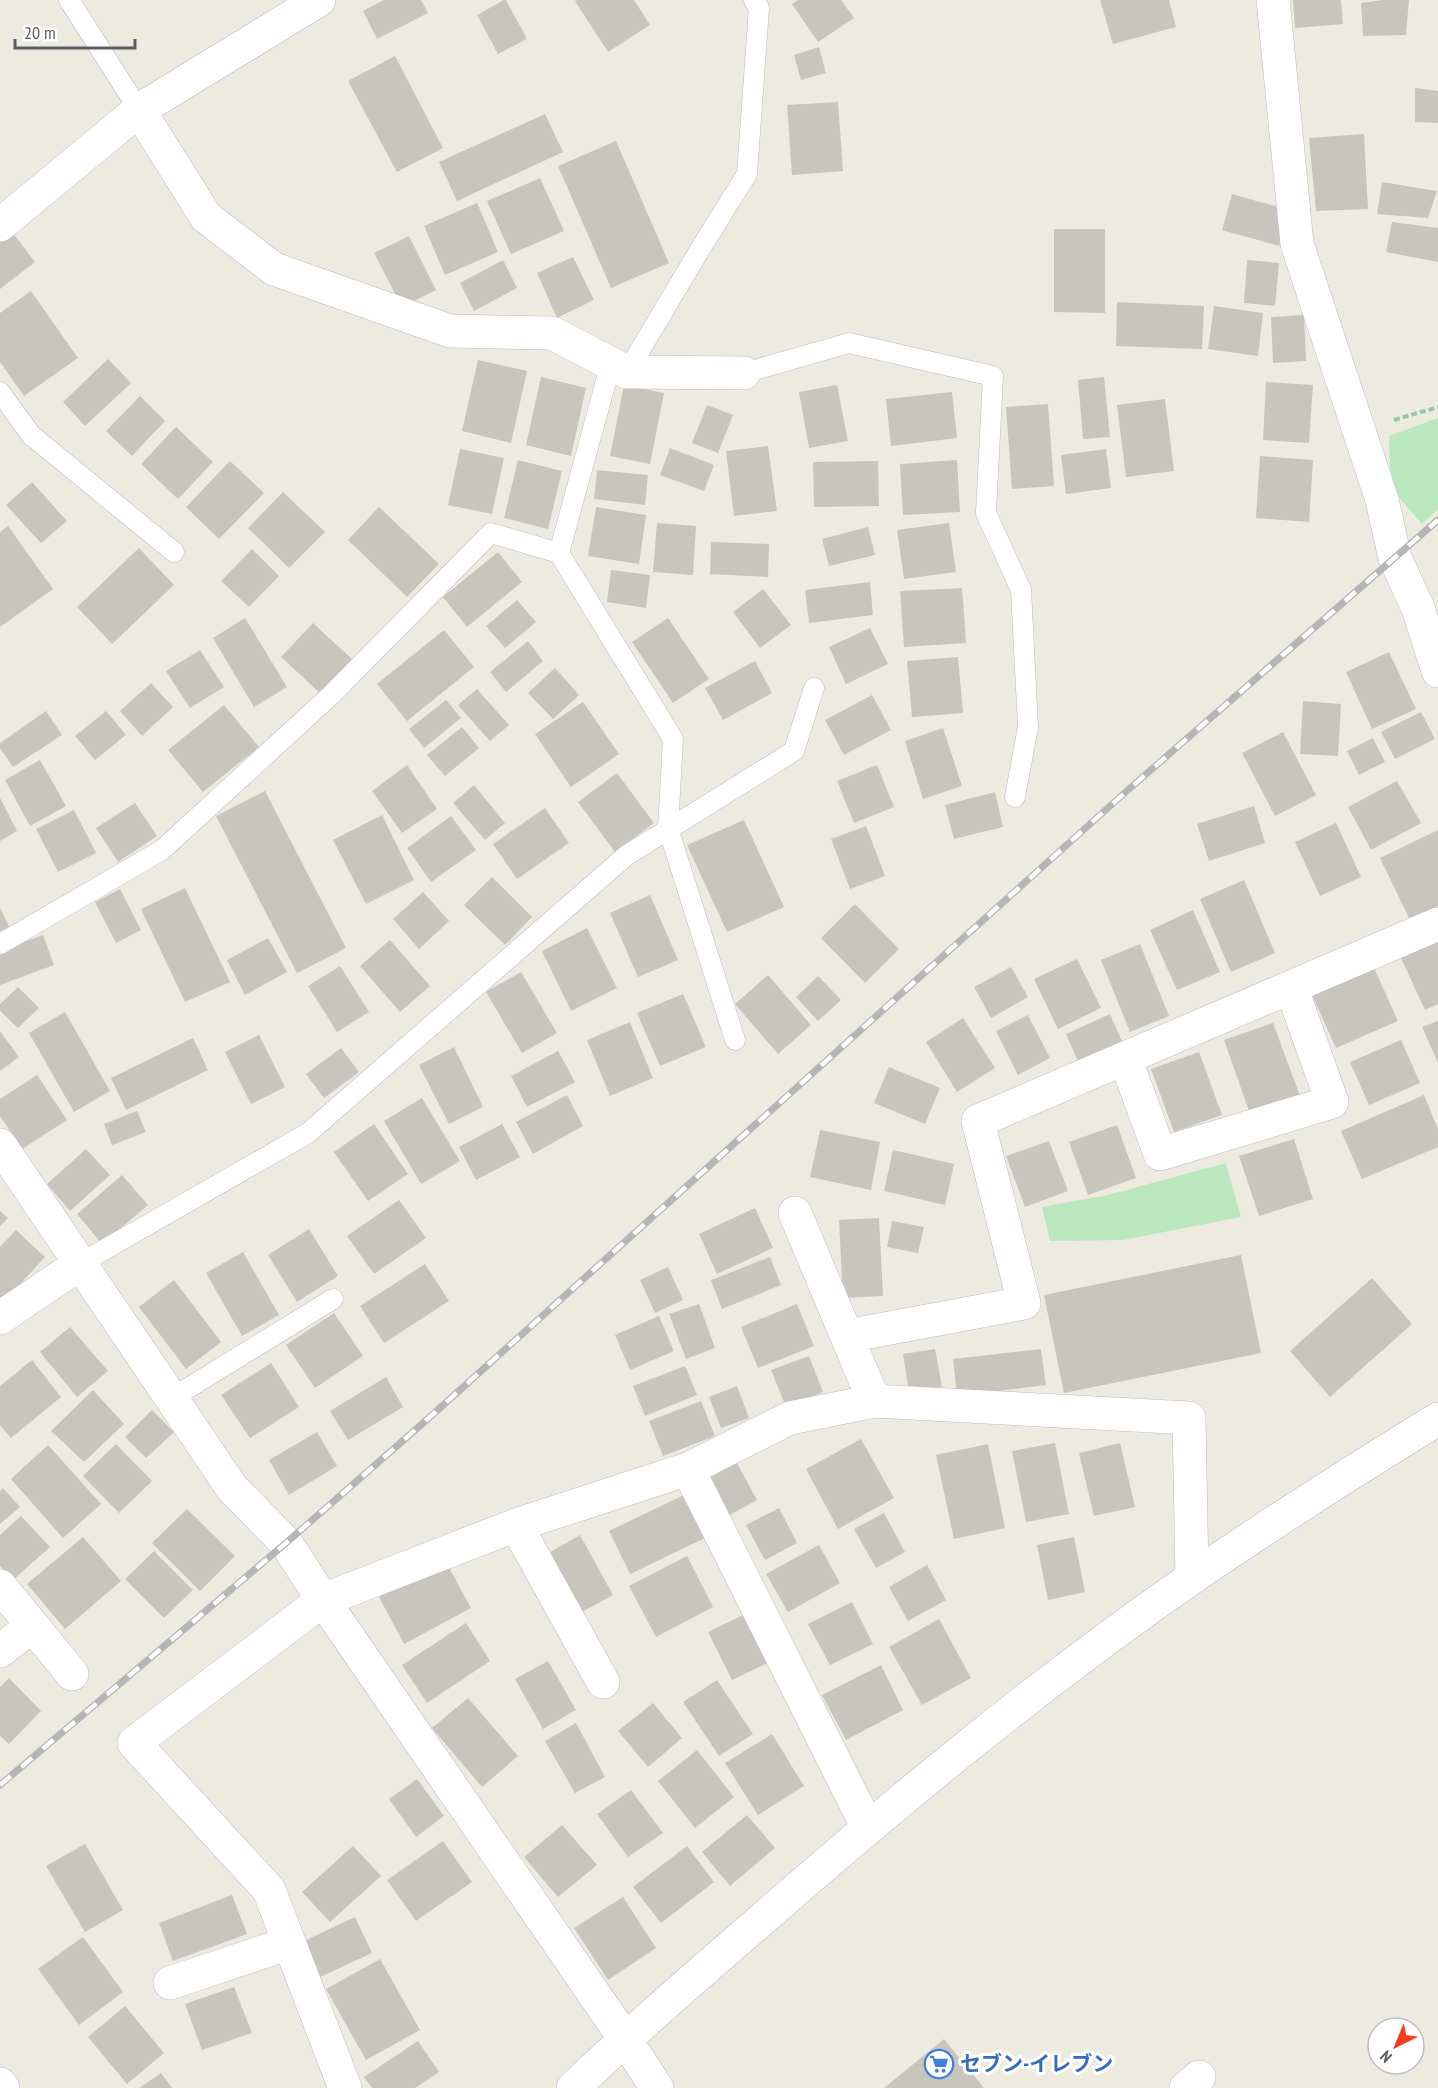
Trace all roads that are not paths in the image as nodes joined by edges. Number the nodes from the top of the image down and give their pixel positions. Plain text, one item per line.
1 (69, 0) edge
2 (320, 0) edge
3 (754, 0) edge
4 (1273, 0) edge
5 (139, 110) junction
6 (0, 225) edge
7 (619, 368) junction
8 (744, 373) joint
9 (0, 392) edge
10 (174, 552) dead end
11 (559, 553) junction
12 (1438, 671) edge
13 (814, 688) dead end
14 (1015, 797) dead end
15 (668, 828) junction
16 (1438, 924) edge
17 (0, 945) edge
18 (1291, 987) junction
19 (735, 1040) dead end
20 (1125, 1058) junction
21 (0, 1145) edge
22 (795, 1213) dead end
23 (81, 1263) junction
24 (333, 1299) dead end
25 (0, 1318) edge
26 (847, 1336) junction
27 (172, 1398) junction
28 (874, 1401) junction
29 (1438, 1419) edge
30 (687, 1469) junction
31 (516, 1525) junction
32 (1192, 1577) junction
33 (0, 1586) edge
34 (323, 1600) junction
35 (32, 1626) junction
36 (0, 1652) edge
37 (72, 1674) dead end
38 (603, 1682) dead end
39 (867, 1826) junction
40 (289, 1943) junction
41 (170, 1983) dead end
42 (625, 2038) junction
43 (0, 2084) edge
44 (3, 2088) edge
45 (345, 2088) edge
46 (573, 2088) edge
47 (657, 2088) edge

1 - 5 lane
2 - 5 street
3 - 7 lane
4 - 12 street
5 - 6 street
5 - 7 street
7 - 8 street
7 - 11 lane
8 - 14 lane
9 - 10 lane
11 - 15 lane
11 - 17 lane
13 - 15 lane
15 - 19 lane
15 - 23 lane
16 - 18 street
18 - 20 street
18 - 20 street
20 - 26 street
21 - 23 street
22 - 26 street
23 - 25 street
23 - 27 street
24 - 27 lane
26 - 28 street
27 - 34 street
28 - 30 street
28 - 32 street
29 - 32 street
30 - 31 street
30 - 39 street
31 - 34 street
31 - 38 street
32 - 39 street
33 - 35 street
34 - 40 street
34 - 42 street
35 - 36 street
35 - 37 street
39 - 42 street
40 - 41 street
40 - 45 street
42 - 46 street
42 - 47 street
43 - 44 street

